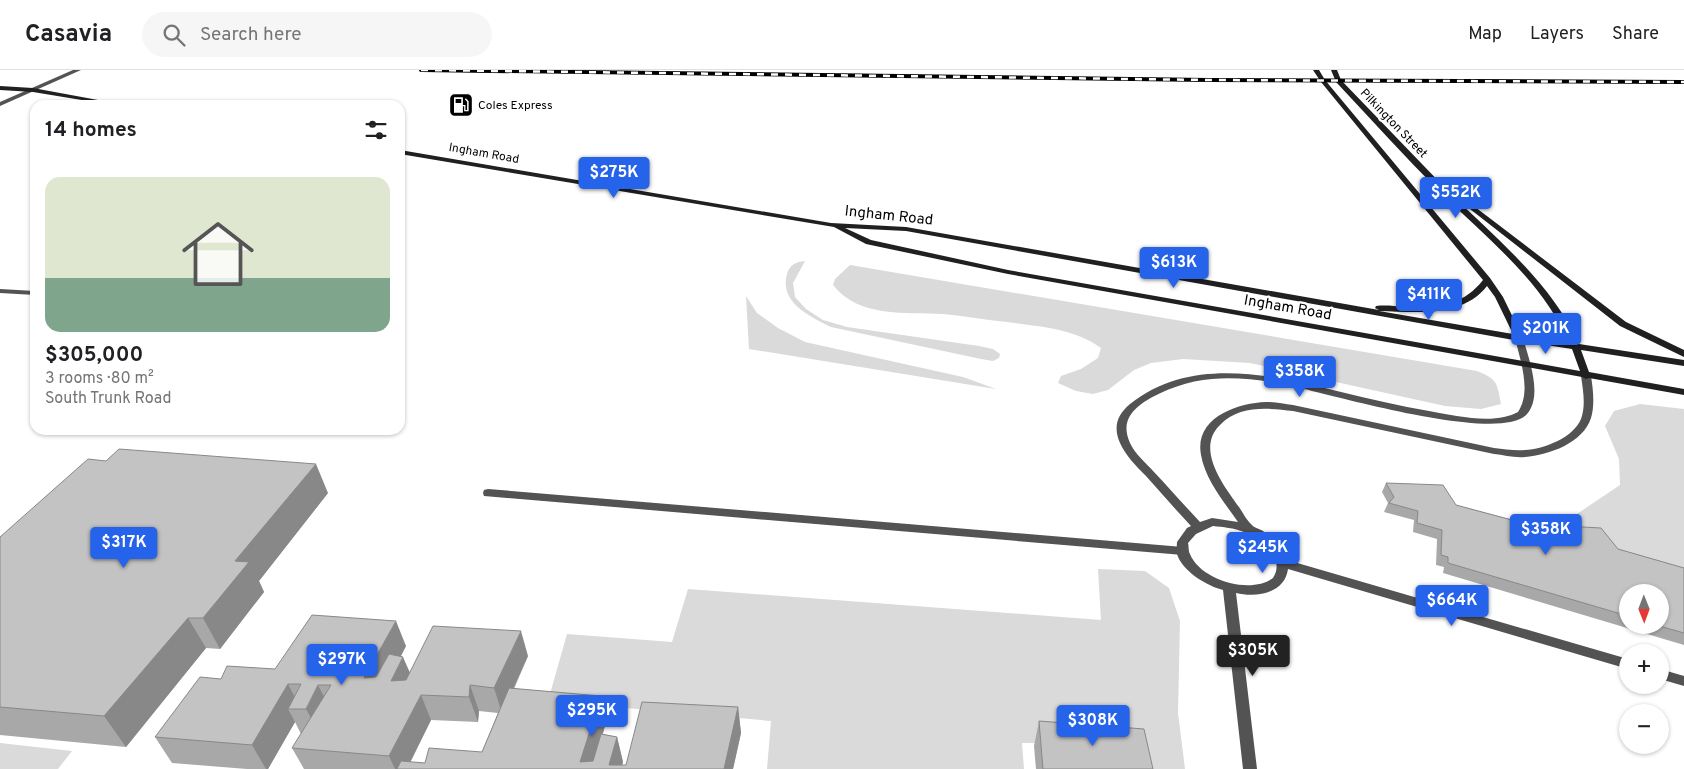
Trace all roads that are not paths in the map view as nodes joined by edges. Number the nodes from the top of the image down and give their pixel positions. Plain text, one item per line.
1 (78, 70) edge
2 (1316, 70) edge
3 (1334, 70) edge
4 (0, 88) edge
5 (33, 90) junction
6 (92, 100) edge
7 (0, 104) edge
8 (405, 153) edge
9 (1416, 164) junction
10 (831, 225) junction
11 (1487, 280) junction
12 (0, 291) edge
13 (30, 293) edge
14 (1348, 308) junction
15 (1519, 338) junction
16 (1578, 348) junction
17 (1684, 354) edge
18 (1684, 363) edge
19 (1527, 365) junction
20 (1586, 376) junction
21 (1684, 392) edge
22 (488, 493) dead end
23 (1197, 526) junction
24 (1249, 529) junction
25 (1182, 551) junction
26 (1283, 563) junction
27 (1229, 588) junction
28 (1619, 661) edge
29 (1669, 677) edge
30 (1684, 681) edge
31 (1250, 769) edge

1 - 5 street
2 - 11 main road, Pilkington Street
3 - 9 main road, Pilkington Street
4 - 5 main road
5 - 6 main road
5 - 7 street
8 - 10 main road, Ingham Road
9 - 16 main road, Pilkington Street
9 - 17 main road
10 - 14 main road, Ingham Road
10 - 19 main road, Ingham Road
11 - 14 main road
11 - 15 main road, Pilkington Street
12 - 13 street
14 - 15 main road, Ingham Road
15 - 16 main road, Ingham Road
15 - 19 street, Pilkington Street
16 - 18 main road, Ingham Road
16 - 20 main road, Pilkington Street
19 - 20 main road, Ingham Road
19 - 23 street, Pilkington Street
20 - 21 main road, Ingham Road
20 - 24 street
22 - 25 street
23 - 24 street
23 - 25 street
24 - 26 street
25 - 27 street
26 - 27 street
26 - 28 street
27 - 31 street
29 - 30 street

